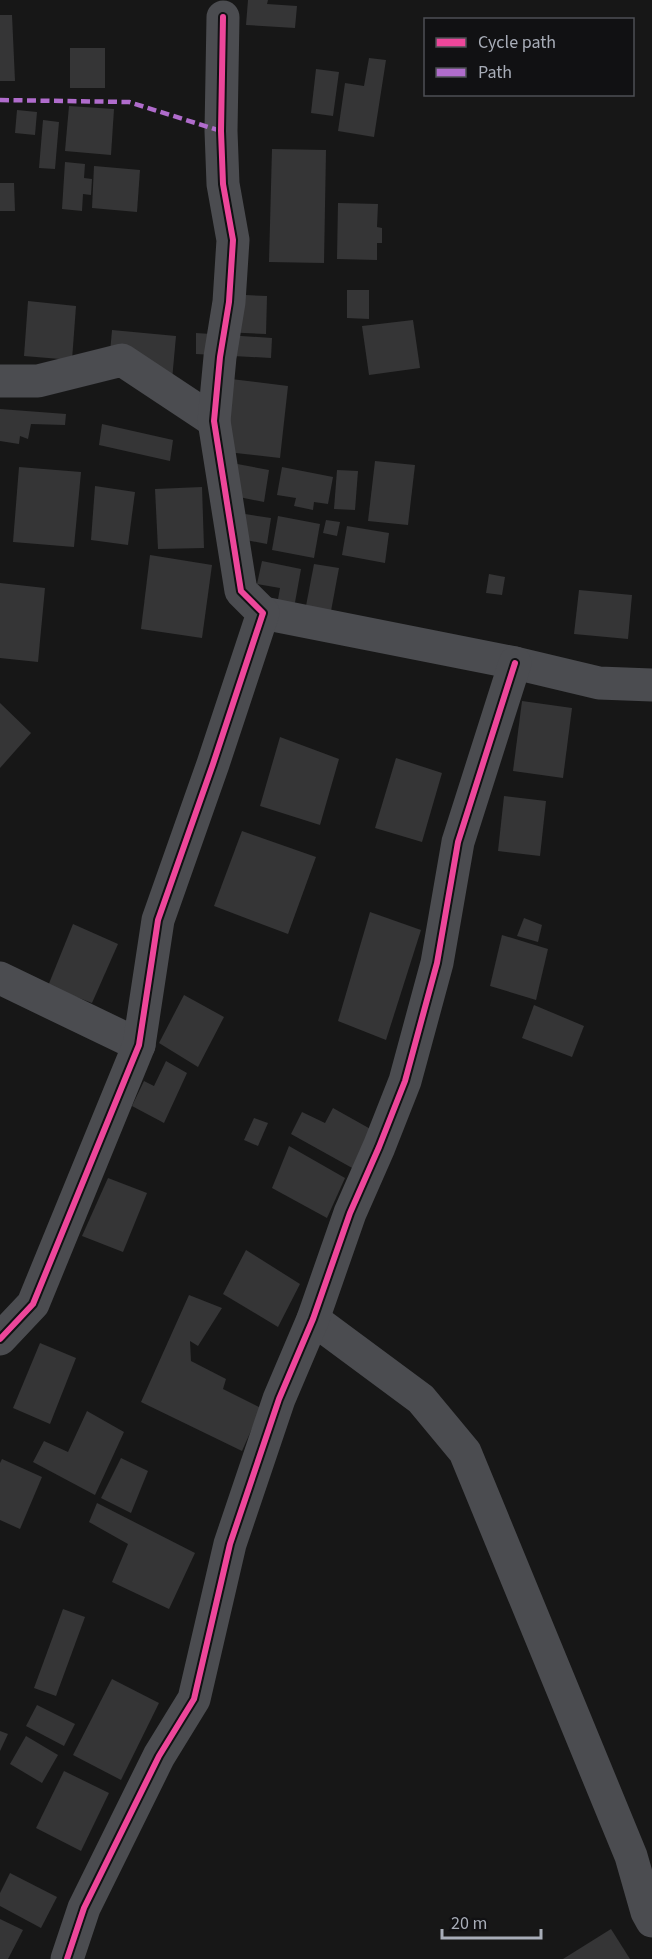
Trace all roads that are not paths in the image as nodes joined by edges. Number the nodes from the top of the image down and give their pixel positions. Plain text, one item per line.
1 (223, 17) dead end
2 (0, 381) edge
3 (213, 421) junction
4 (263, 613) junction
5 (515, 663) junction
6 (652, 685) edge
7 (0, 978) edge
8 (139, 1045) junction
9 (314, 1319) junction
10 (0, 1340) edge
11 (652, 1921) edge
12 (67, 1959) edge

1 - 3 street
2 - 3 street
3 - 4 street
4 - 5 street
4 - 8 street
5 - 6 street
5 - 9 street
7 - 8 street
8 - 10 street
9 - 11 street
9 - 12 street

